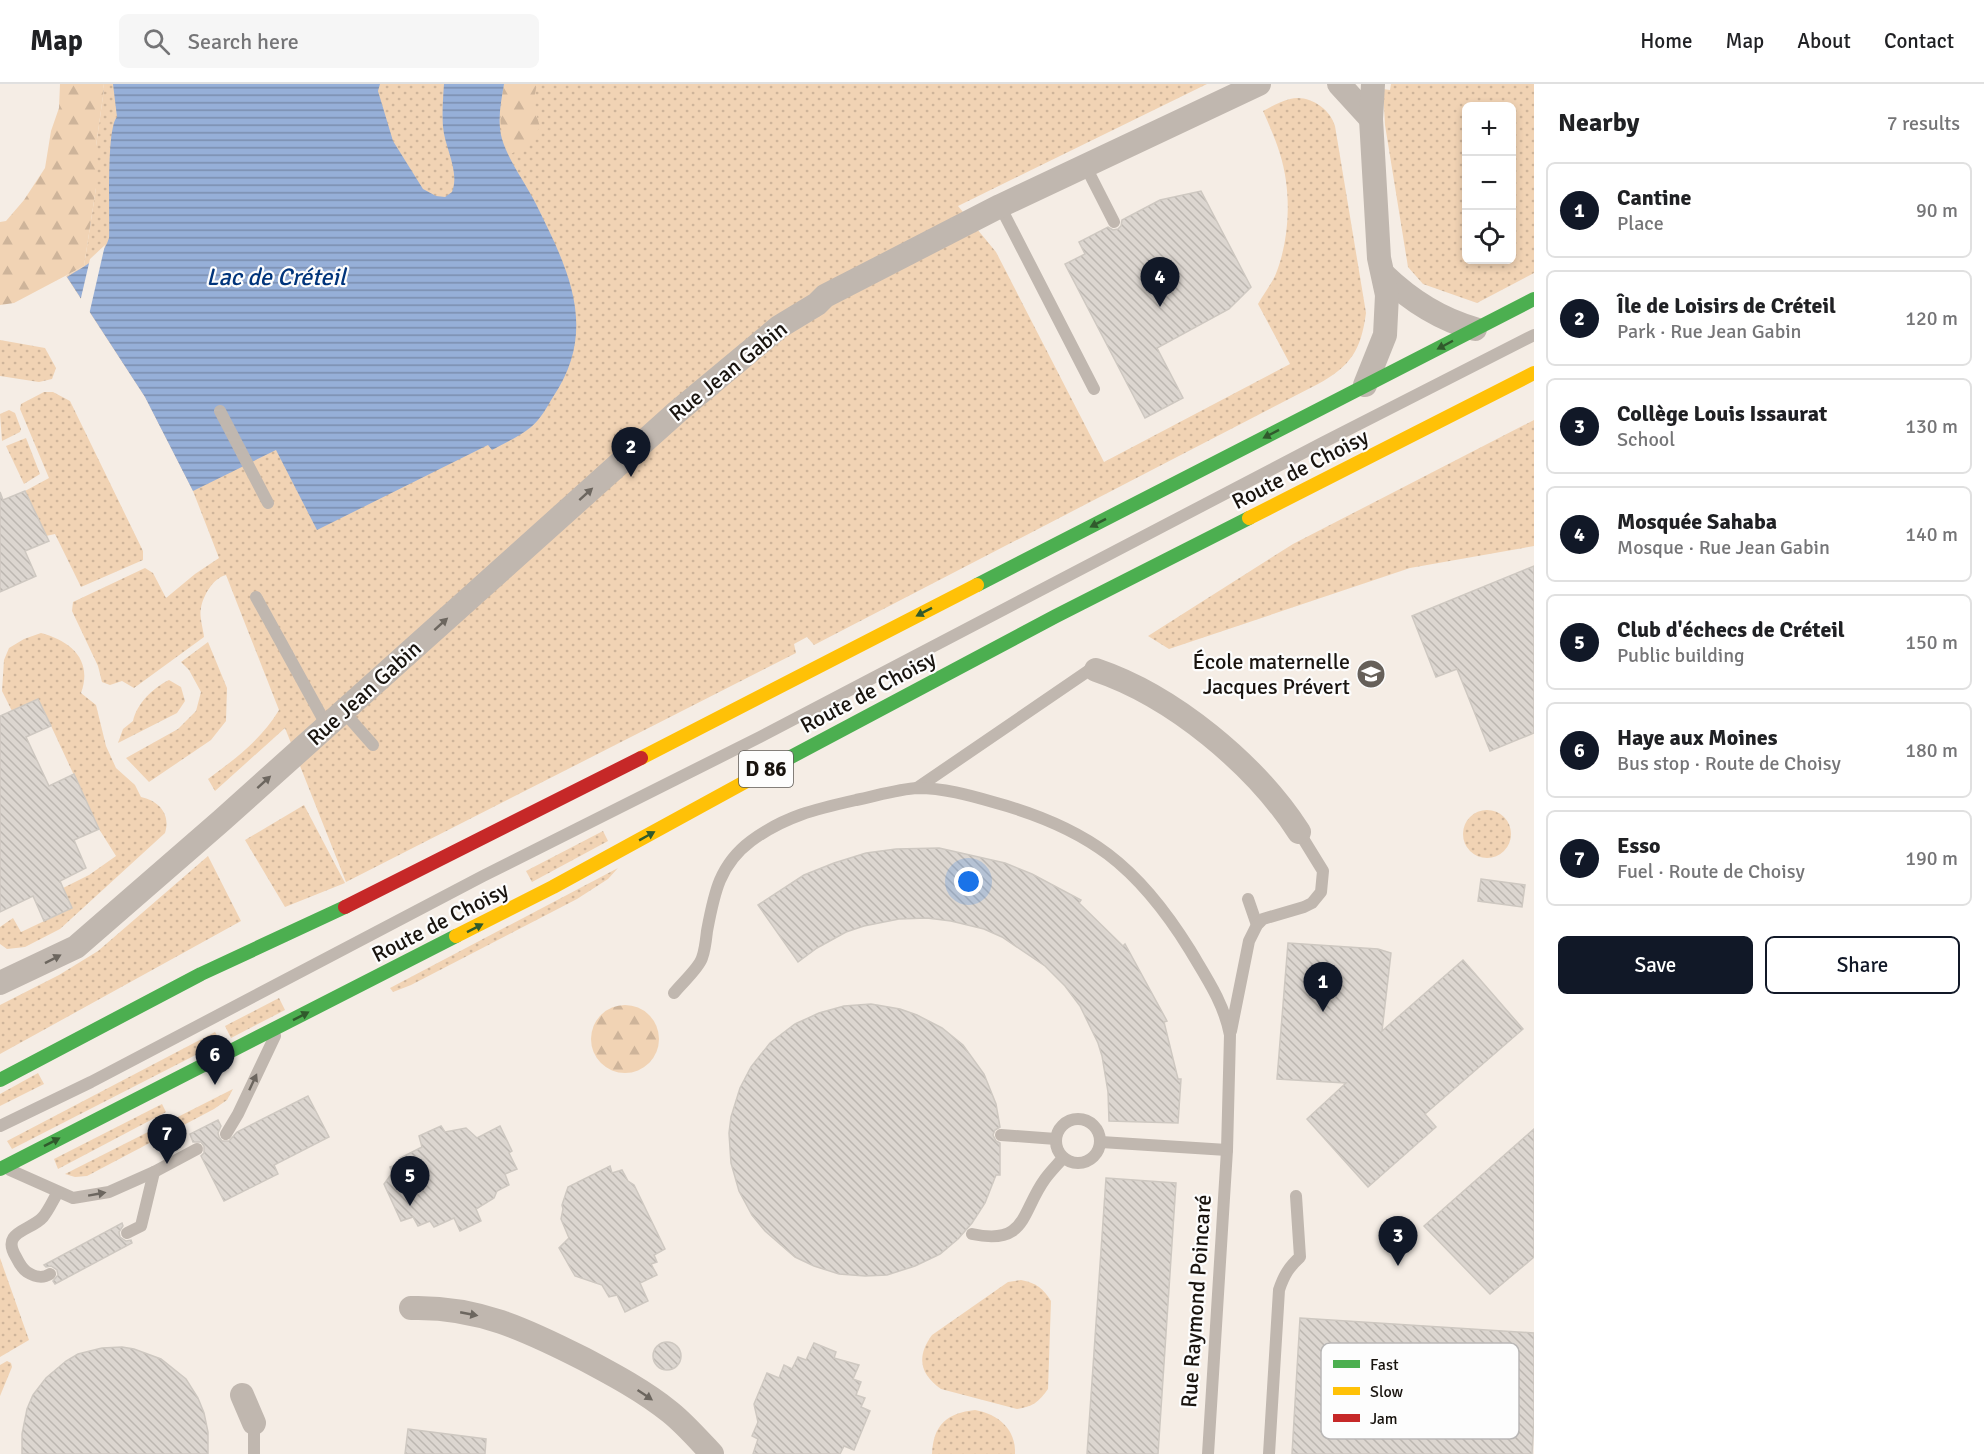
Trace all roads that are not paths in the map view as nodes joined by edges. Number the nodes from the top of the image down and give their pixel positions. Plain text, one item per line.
1 (1259, 84) edge
2 (1339, 84) edge
3 (1373, 84) edge
4 (1371, 119) junction
5 (1086, 167) junction
6 (1000, 206) junction
7 (1114, 222) dead end
8 (1384, 275) junction
9 (1534, 299) edge
10 (1475, 329) junction
11 (1534, 335) edge
12 (1534, 373) edge
13 (1365, 385) junction
14 (1094, 389) dead end
15 (220, 411) dead end
16 (268, 503) dead end
17 (256, 597) dead end
18 (1096, 670) joint
19 (335, 718) junction
20 (373, 745) dead end
21 (917, 788) junction
22 (1299, 832) joint
23 (1248, 898) dead end
24 (1257, 925) junction
25 (0, 983) edge
26 (674, 993) dead end
27 (279, 1027) junction
28 (1230, 1035) junction
29 (0, 1080) edge
30 (0, 1126) edge
31 (226, 1134) dead end
32 (1001, 1135) dead end
33 (1056, 1139) junction
34 (1101, 1142) junction
35 (197, 1149) dead end
36 (1227, 1150) junction
37 (1063, 1158) junction
38 (2, 1168) edge
39 (154, 1172) junction
40 (58, 1192) junction
41 (1296, 1196) dead end
42 (127, 1233) dead end
43 (972, 1234) dead end
44 (50, 1275) dead end
45 (411, 1308) dead end
46 (242, 1395) dead end
47 (254, 1423) joint
48 (255, 1454) edge
49 (712, 1454) edge
50 (1208, 1454) edge
51 (1269, 1454) edge

1 - 5 street, Rue Jean Gabin
2 - 4 street
3 - 4 street
4 - 8 street
5 - 6 street, Rue Jean Gabin
5 - 7 lane
6 - 14 lane
19 -> 6 street, Rue Jean Gabin
8 - 10 street
8 - 13 street
9 - 10 main road, Route de Choisy
10 -> 13 main road, Route de Choisy
11 - 30 lane, Route de Choisy
27 -> 12 main road, Route de Choisy / D 86
13 -> 29 main road, Route de Choisy
15 - 16 lane
17 - 19 lane
18 - 21 lane
18 - 22 street
19 - 20 lane
25 -> 19 street, Rue Jean Gabin
21 - 26 lane
21 - 28 lane
22 - 24 lane
23 - 24 lane
24 - 28 lane
31 -> 27 lane
38 -> 27 main road, Route de Choisy / D 86
28 - 36 lane, Rue Raymond Poincaré
32 - 33 lane
33 - 34 lane
33 - 37 lane
34 - 36 lane
34 - 37 lane
35 - 39 lane
36 - 50 lane, Rue Raymond Poincaré
37 - 43 lane
38 - 40 lane
40 -> 39 lane
39 - 42 lane
40 - 44 lane
41 - 51 lane
45 -> 49 street
46 - 47 street
47 - 48 lane

